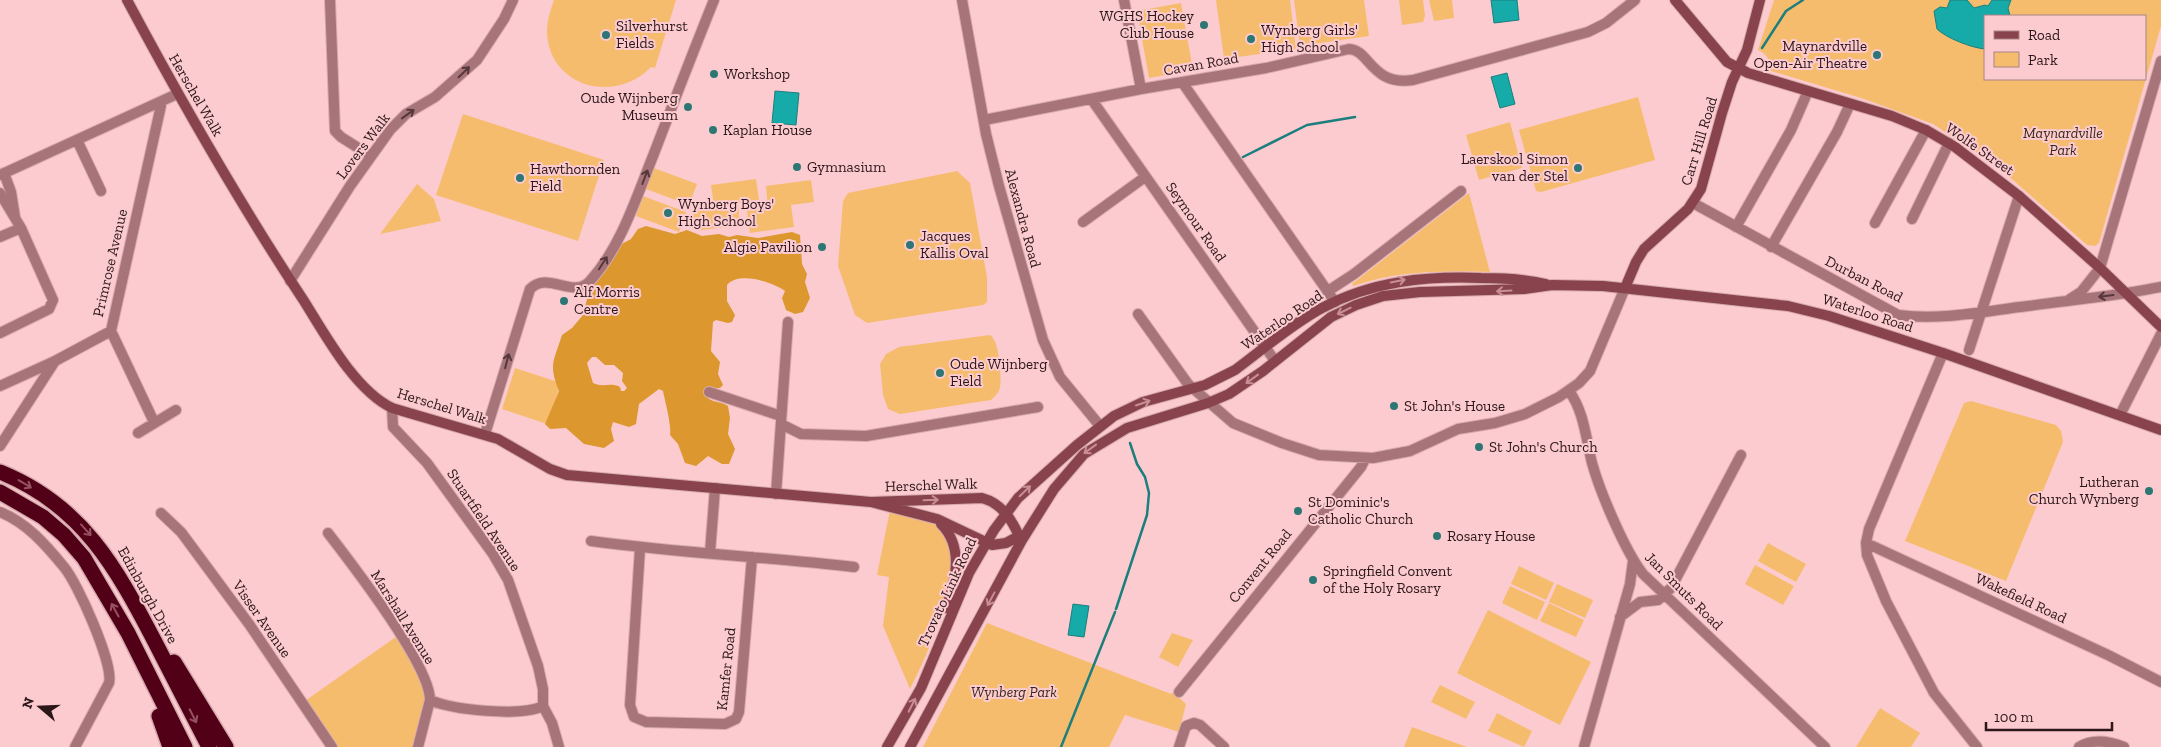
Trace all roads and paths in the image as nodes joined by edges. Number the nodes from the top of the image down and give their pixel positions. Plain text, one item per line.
1 (127, 0) edge
2 (330, 0) edge
3 (513, 0) edge
4 (714, 0) edge
5 (962, 0) edge
6 (1124, 0) edge
7 (1635, 0) edge
8 (1675, 0) edge
9 (1760, 0) edge
10 (2161, 61) edge
11 (1738, 68) junction
12 (1182, 82) junction
13 (1140, 89) junction
14 (1808, 91) junction
15 (177, 94) junction
16 (1092, 100) junction
17 (162, 101) junction
18 (1850, 104) junction
19 (984, 120) junction
20 (1926, 130) junction
21 (77, 140) junction
22 (1949, 143) junction
23 (371, 156) junction
24 (2, 174) edge
25 (1145, 177) junction
26 (101, 190) dead end
27 (1461, 191) dead end
28 (0, 192) edge
29 (2019, 196) junction
30 (1693, 203) junction
31 (15, 216) junction
32 (1912, 219) dead end
33 (1083, 222) dead end
34 (1875, 224) dead end
35 (1736, 227) junction
36 (21, 228) junction
37 (0, 237) edge
38 (1771, 247) junction
39 (2100, 268) junction
40 (290, 281) junction
41 (1552, 285) junction
42 (2161, 287) edge
43 (1626, 288) junction
44 (1328, 291) junction
45 (2126, 294) junction
46 (2083, 295) junction
47 (1335, 302) junction
48 (1981, 313) junction
49 (1138, 314) dead end
50 (788, 322) dead end
51 (2161, 327) edge
52 (111, 331) junction
53 (0, 333) edge
54 (2161, 334) edge
55 (1266, 348) junction
56 (1969, 350) dead end
57 (1943, 353) junction
58 (1275, 361) junction
59 (55, 362) junction
60 (0, 386) edge
61 (1193, 389) junction
62 (1569, 391) junction
63 (709, 392) dead end
64 (1208, 403) junction
65 (1038, 407) dead end
66 (392, 408) junction
67 (176, 410) dead end
68 (2120, 415) junction
69 (781, 420) junction
70 (154, 422) junction
71 (1100, 426) junction
72 (2161, 430) edge
73 (138, 433) dead end
74 (485, 434) junction
75 (0, 446) edge
76 (1741, 455) dead end
77 (1365, 458) junction
78 (0, 472) edge
79 (1065, 474) junction
80 (714, 488) junction
81 (0, 492) edge
82 (776, 494) junction
83 (871, 502) junction
84 (0, 512) edge
85 (161, 513) dead end
86 (1006, 513) junction
87 (937, 519) junction
88 (328, 533) dead end
89 (1018, 536) junction
90 (592, 541) dead end
91 (985, 543) junction
92 (1866, 543) junction
93 (640, 548) junction
94 (710, 553) junction
95 (752, 557) junction
96 (1633, 561) junction
97 (854, 567) dead end
98 (1001, 581) junction
99 (1664, 594) junction
100 (1620, 618) junction
101 (145, 623) junction
102 (128, 632) junction
103 (940, 640) junction
104 (2161, 682) edge
105 (1179, 692) dead end
106 (430, 700) junction
107 (543, 706) junction
108 (75, 747) edge
109 (170, 747) edge
110 (185, 747) edge
111 (209, 747) edge
112 (226, 747) edge
113 (332, 747) edge
114 (418, 747) edge
115 (559, 747) edge
116 (887, 747) edge
117 (910, 747) edge
118 (1179, 747) edge
119 (1224, 747) edge
120 (1584, 747) edge
121 (1825, 747) edge
122 (1977, 747) edge
123 (2079, 747) edge
124 (2124, 747) edge

1 - 15 main road, Herschel Walk
2 - 23 street
23 -> 3 street, Lovers Walk
74 -> 4 street
5 - 19 street, Alexandra Road
6 - 13 street
7 - 12 street, Cavan Road
8 - 11 main road, Wolfe Street
9 - 11 main road, Carr Hill Road
10 - 39 street
11 - 14 main road, Wolfe Street
11 - 30 main road, Carr Hill Road
12 - 13 street, Cavan Road
12 - 44 street
13 - 16 street, Cavan Road
14 - 18 main road, Wolfe Street
14 - 35 street
15 - 17 street
15 - 40 main road, Herschel Walk
16 - 19 street, Cavan Road
16 - 25 street, Seymour Road
17 - 21 street
17 - 52 street, Primrose Avenue
18 - 20 main road, Wolfe Street
18 - 38 street
19 - 71 street, Alexandra Road
20 - 22 main road, Wolfe Street
20 - 34 street
21 - 24 street
21 - 26 street
22 - 29 main road, Wolfe Street
22 - 32 street
23 - 40 street, Lovers Walk
24 - 31 street
25 - 33 street
25 - 55 street, Seymour Road
27 - 44 street
28 - 31 street
29 - 39 main road, Wolfe Street
29 - 48 street
30 - 35 street, Durban Road
30 - 43 main road, Carr Hill Road
31 - 36 street
35 - 38 street, Durban Road
36 - 37 street
36 - 53 street
38 - 48 street, Durban Road
39 - 45 main road, Wolfe Street
39 - 46 street, Durban Road
40 - 66 main road, Herschel Walk
41 - 43 main road, Waterloo Road
47 -> 41 main road, Waterloo Road
41 -> 58 main road, Waterloo Road
42 - 45 street, Durban Road
43 - 57 main road, Waterloo Road
43 - 62 street
44 - 47 street
45 -> 46 street, Durban Road
45 - 51 main road, Wolfe Street
46 - 48 street, Durban Road
47 - 55 main road, Waterloo Road
48 - 56 street
49 - 61 street
50 - 69 street
52 - 59 street, Primrose Avenue
52 - 70 street
54 - 68 street
55 - 58 street, Seymour Road
55 - 61 main road, Waterloo Road
57 - 68 main road, Waterloo Road
57 - 92 street
58 -> 64 main road, Waterloo Road
59 - 60 street
59 - 75 street, Primrose Avenue
61 - 64 street
71 -> 61 main road, Waterloo Road
62 - 77 street
62 - 96 street, Jan Smuts Road
63 - 69 street
64 - 77 street
64 -> 79 main road, Waterloo Road
65 - 69 street
66 - 74 main road, Herschel Walk
66 - 107 street, Stuartfield Avenue
67 - 70 street
68 - 72 main road, Waterloo Road
69 - 82 street
70 - 73 street
86 -> 71 main road, Trovato Link Road
74 - 80 main road, Herschel Walk
76 - 99 street
77 - 105 street, Convent Road
78 -> 101 highway, Edinburgh Drive
79 - 89 main road
79 - 98 main road
80 - 82 main road, Herschel Walk
80 - 94 street
102 -> 81 highway
82 - 83 main road, Herschel Walk
83 -> 86 main road, Herschel Walk
83 - 87 main road, Herschel Walk
84 - 108 street
85 - 113 street, Visser Avenue
86 - 89 main road
86 - 91 main road, Trovato Link Road
87 - 91 main road, Herschel Walk
87 - 103 main road
88 - 106 street, Marshall Avenue
89 - 91 main road
89 - 98 main road
90 - 93 street
91 - 103 main road, Trovato Link Road
92 - 104 street, Wakefield Road
92 - 122 street
93 - 94 street
93 - 95 street, Kamfer Road
94 - 95 street
95 - 97 street
96 - 99 street, Jan Smuts Road
96 - 100 street
98 -> 117 main road
99 - 100 street
99 - 121 street, Jan Smuts Road
100 - 120 street
101 -> 111 highway, Edinburgh Drive
101 - 112 highway
102 - 109 highway
102 - 110 highway
116 -> 103 main road, Trovato Link Road
106 - 107 street
106 - 114 street
107 - 115 street, Stuartfield Avenue
118 - 119 street
123 - 124 street

